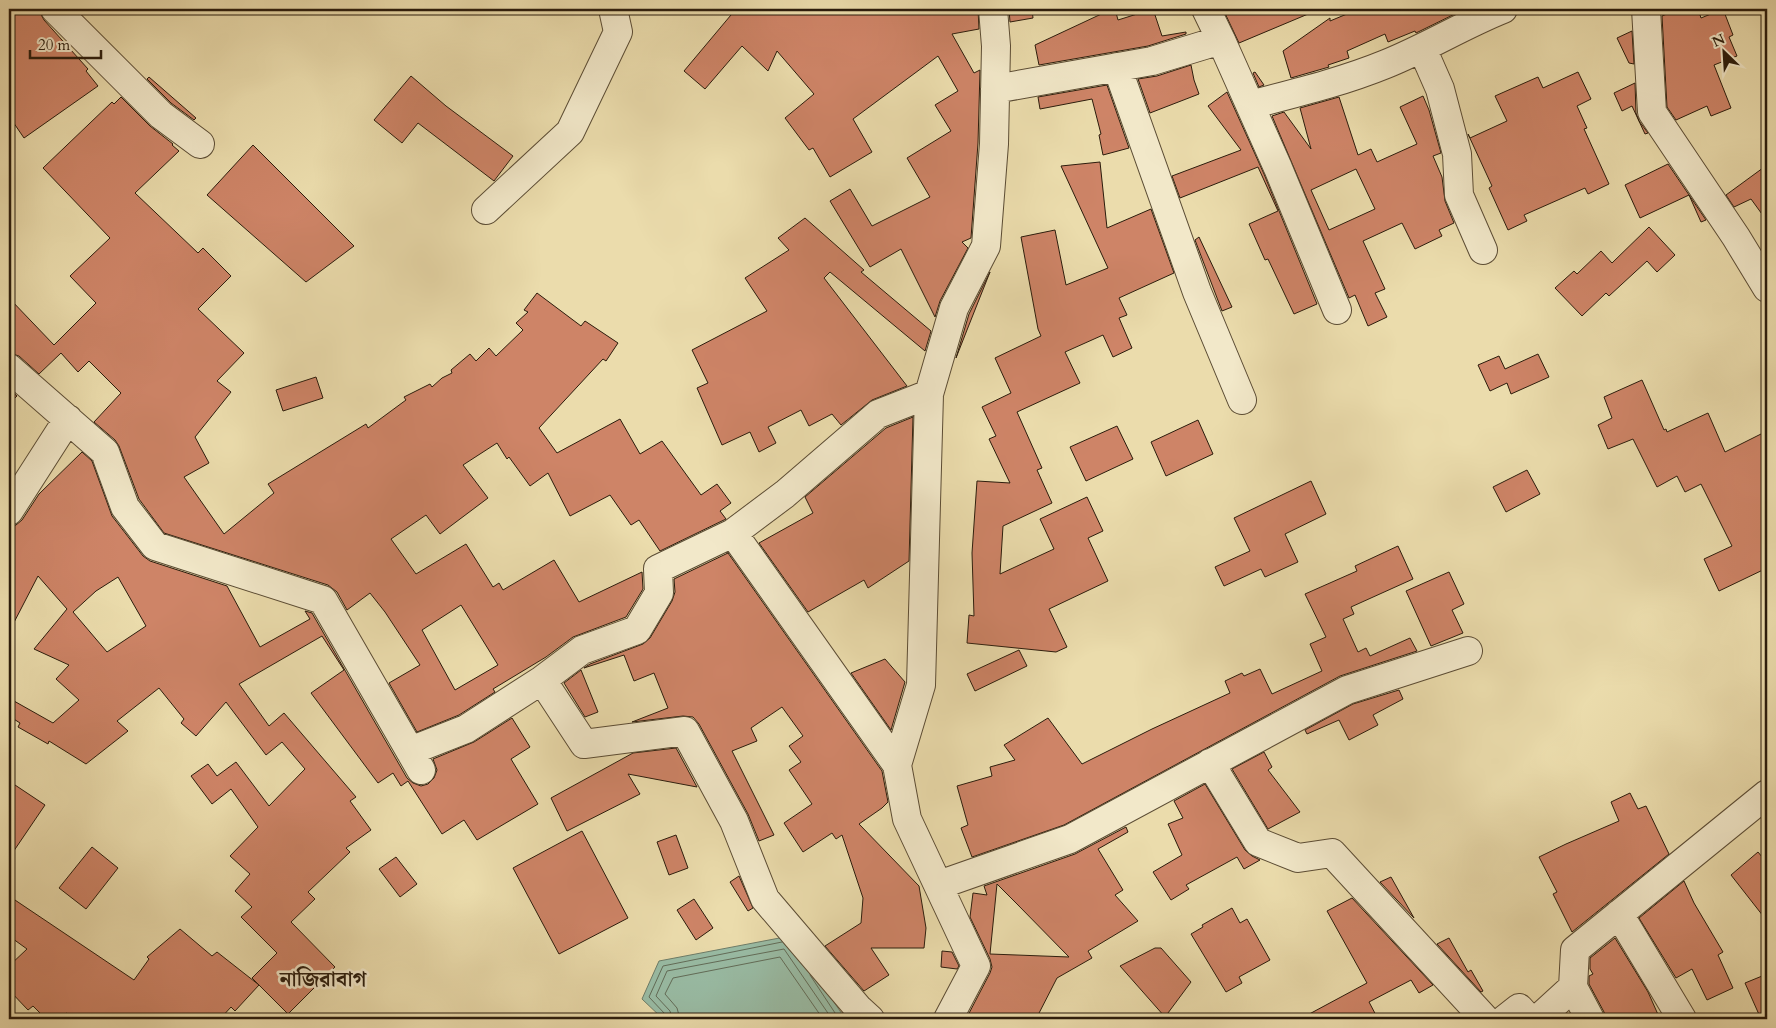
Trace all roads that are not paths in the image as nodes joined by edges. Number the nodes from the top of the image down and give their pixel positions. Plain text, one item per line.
1 (55, 9) edge
2 (613, 9) edge
3 (993, 9) edge
4 (1206, 9) edge
5 (1646, 9) edge
6 (1487, 12) edge
7 (1221, 40) junction
8 (1422, 48) junction
9 (1117, 68) junction
10 (995, 89) junction
11 (1250, 106) junction
12 (200, 144) dead end
13 (486, 210) dead end
14 (1483, 250) dead end
15 (1767, 288) edge
16 (1337, 310) dead end
17 (9, 368) edge
18 (929, 394) junction
19 (1242, 400) dead end
20 (68, 419) junction
21 (9, 511) edge
22 (733, 533) junction
23 (1468, 651) dead end
24 (542, 680) junction
25 (1210, 763) junction
26 (897, 765) junction
27 (1767, 794) edge
28 (940, 885) junction
29 (1619, 914) junction
30 (1574, 987) junction
31 (870, 1019) edge
32 (948, 1019) edge
33 (1485, 1019) edge
34 (1505, 1019) edge
35 (1528, 1019) edge
36 (1538, 1019) edge
37 (1590, 1019) edge
38 (1682, 1019) edge

1 - 12 street
2 - 13 street
3 - 10 street
4 - 7 street
5 - 15 street
6 - 8 street
7 - 9 street
7 - 11 street
8 - 11 street
8 - 14 street
9 - 10 street
9 - 19 street
10 - 18 street
11 - 16 street
17 - 20 street
18 - 22 street
18 - 26 street
20 - 21 street
20 - 24 street
22 - 24 street
22 - 26 street
23 - 25 street
24 - 31 street
25 - 28 street
25 - 33 street
26 - 28 street
27 - 29 street
28 - 32 street
29 - 30 street
29 - 38 street
30 - 36 street
30 - 37 street
34 - 35 street

